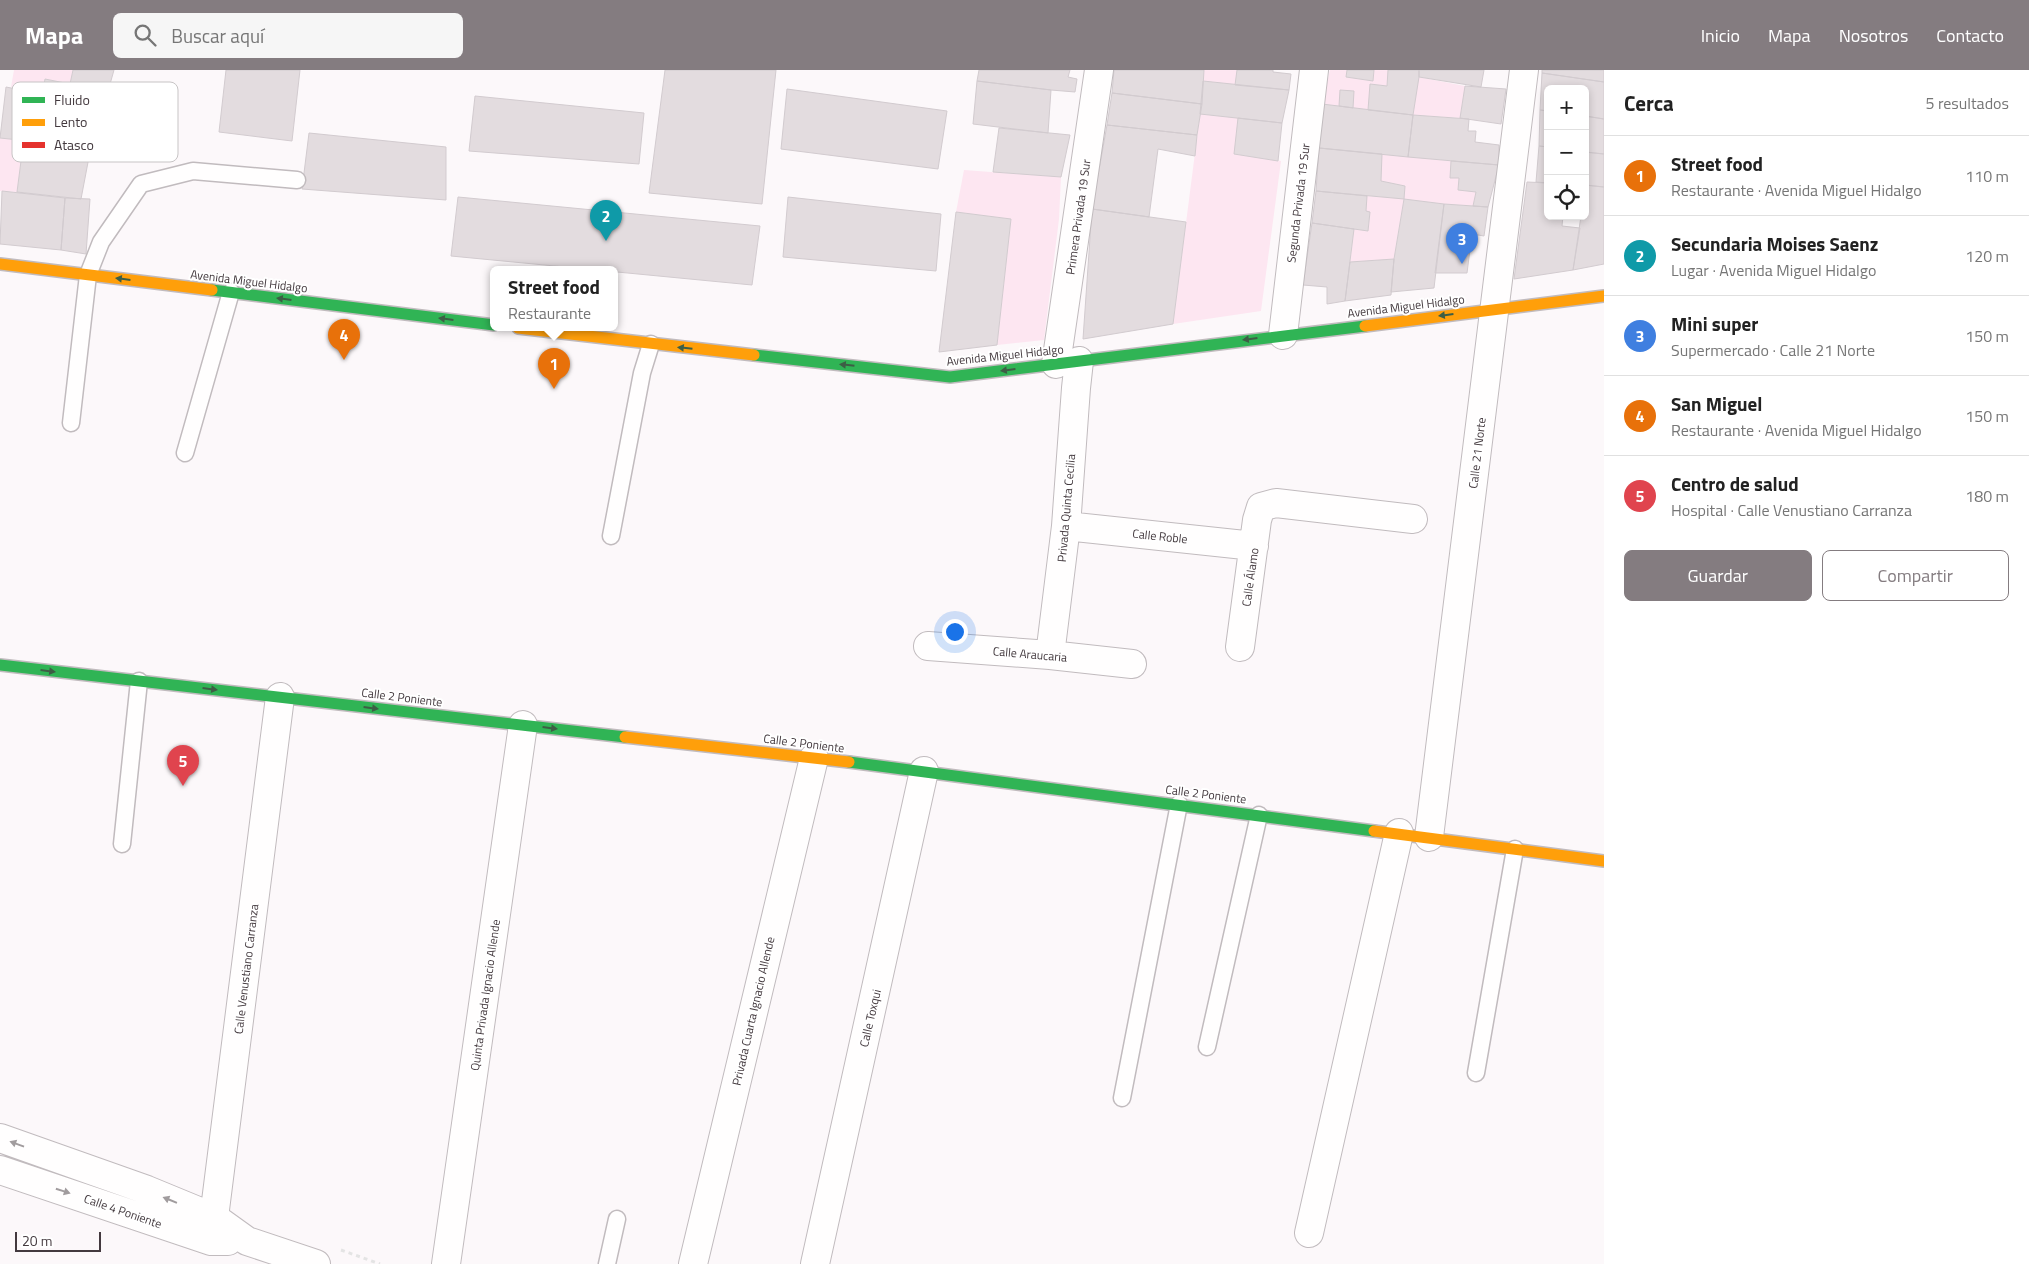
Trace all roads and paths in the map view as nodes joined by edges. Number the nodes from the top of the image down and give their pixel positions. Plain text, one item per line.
1 (1099, 70) edge
2 (1314, 70) edge
3 (1524, 70) edge
4 (297, 180) dead end
5 (0, 264) edge
6 (88, 275) junction
7 (231, 292) junction
8 (1604, 296) edge
9 (1494, 310) junction
10 (490, 324) edge
11 (543, 331) edge
12 (1283, 335) junction
13 (651, 344) junction
14 (1068, 362) junction
15 (71, 423) dead end
16 (185, 453) dead end
17 (1413, 518) dead end
18 (1066, 526) junction
19 (610, 536) dead end
20 (1254, 546) junction
21 (928, 646) dead end
22 (1240, 646) dead end
23 (1050, 654) junction
24 (1132, 664) dead end
25 (0, 665) edge
26 (139, 681) junction
27 (280, 697) junction
28 (523, 725) junction
29 (814, 758) junction
30 (924, 771) junction
31 (1179, 804) junction
32 (1259, 814) junction
33 (1399, 833) junction
34 (1429, 837) junction
35 (122, 844) dead end
36 (1515, 849) junction
37 (1604, 861) edge
38 (1207, 1047) dead end
39 (1476, 1073) dead end
40 (1122, 1098) dead end
41 (0, 1138) edge
42 (0, 1170) edge
43 (617, 1219) dead end
44 (213, 1229) junction
45 (1309, 1233) dead end
46 (316, 1264) edge
47 (446, 1264) edge
48 (607, 1264) edge
49 (693, 1264) edge
50 (815, 1264) edge

1 - 14 street, Primera Privada 19 Sur
2 - 12 street, Segunda Privada 19 Sur
3 - 9 street, Calle 21 Norte
4 - 6 lane
5 - 6 street, Avenida Miguel Hidalgo
7 -> 6 street, Avenida Miguel Hidalgo
6 - 15 lane
10 -> 7 street, Avenida Miguel Hidalgo
7 - 16 lane
8 - 9 street, Avenida Miguel Hidalgo
9 -> 12 street, Avenida Miguel Hidalgo
9 - 34 street, Calle 21 Norte
11 - 13 street, Avenida Miguel Hidalgo
12 -> 14 street, Avenida Miguel Hidalgo
14 -> 13 street, Avenida Miguel Hidalgo
13 - 19 lane
14 - 18 street, Privada Quinta Cecilia
17 - 20 street, Calle Álamo
18 - 20 street, Calle Roble
18 - 23 street, Privada Quinta Cecilia
20 - 22 street, Calle Álamo
21 - 23 street, Calle Araucaria
23 - 24 street, Calle Araucaria
25 -> 26 street, Calle 2 Poniente
26 -> 27 street, Calle 2 Poniente
26 - 35 lane
27 -> 28 street, Calle 2 Poniente
27 - 44 street, Calle Venustiano Carranza
28 -> 29 street, Calle 2 Poniente
28 - 47 street, Quinta Privada Ignacio Allende
29 - 30 street, Calle 2 Poniente
29 - 49 street, Privada Cuarta Ignacio Allende
30 - 31 street, Calle 2 Poniente
30 - 50 street, Calle Toxqui
31 - 32 street, Calle 2 Poniente
31 - 40 lane
32 - 33 street, Calle 2 Poniente
32 - 38 lane
33 - 34 street, Calle 2 Poniente
33 - 45 street
34 - 36 street, Calle 2 Poniente
36 - 37 street, Calle 2 Poniente
36 - 39 lane
44 -> 41 street
42 -> 44 street, Calle 4 Poniente
43 - 48 lane
44 - 46 street, Calle 4 Poniente

